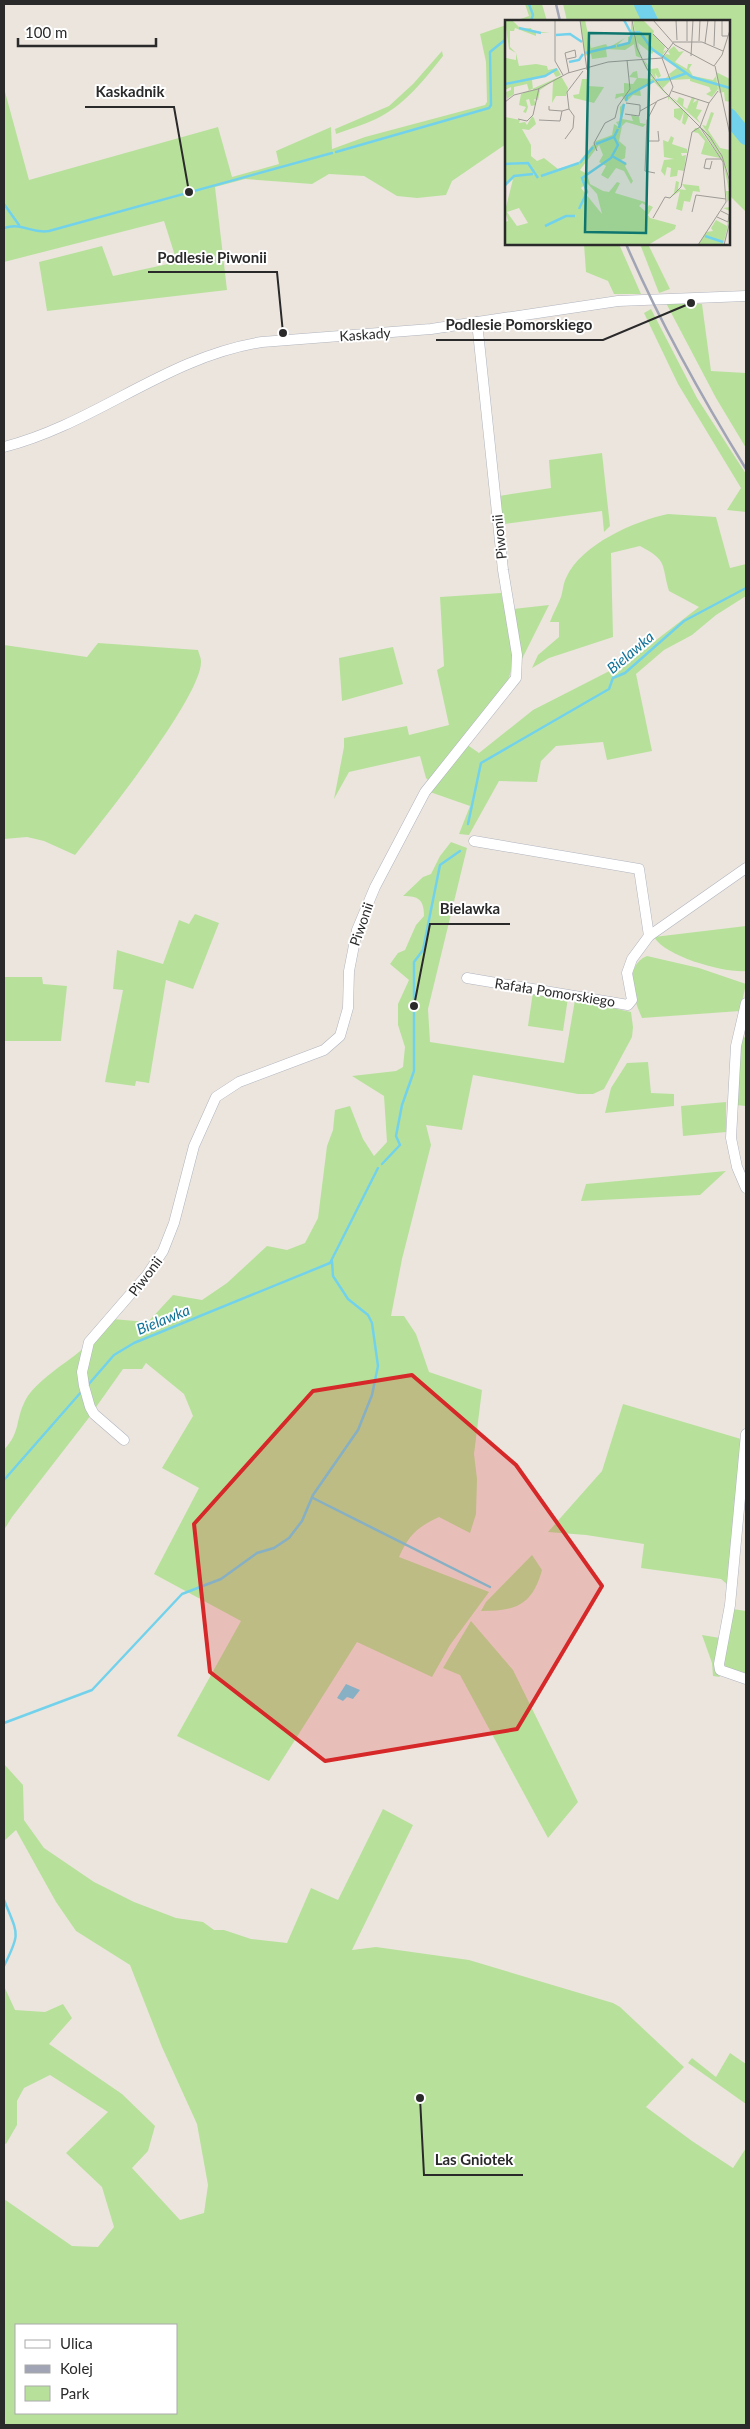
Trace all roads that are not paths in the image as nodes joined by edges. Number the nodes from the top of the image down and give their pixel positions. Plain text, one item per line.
1 (746, 296) edge
2 (477, 322) junction
3 (4, 448) edge
4 (474, 841) dead end
5 (746, 868) edge
6 (649, 936) junction
7 (466, 978) dead end
8 (746, 1003) edge
9 (743, 1026) edge
10 (746, 1188) edge
11 (746, 1434) edge
12 (124, 1440) dead end
13 (746, 1679) edge

1 - 2 street, Kaskady
2 - 3 street, Kaskady
2 - 12 street, Piwonii
4 - 6 street
5 - 6 street, Rafała Pomorskiego
6 - 7 street, Rafała Pomorskiego
8 - 9 street
9 - 10 street
11 - 13 street

